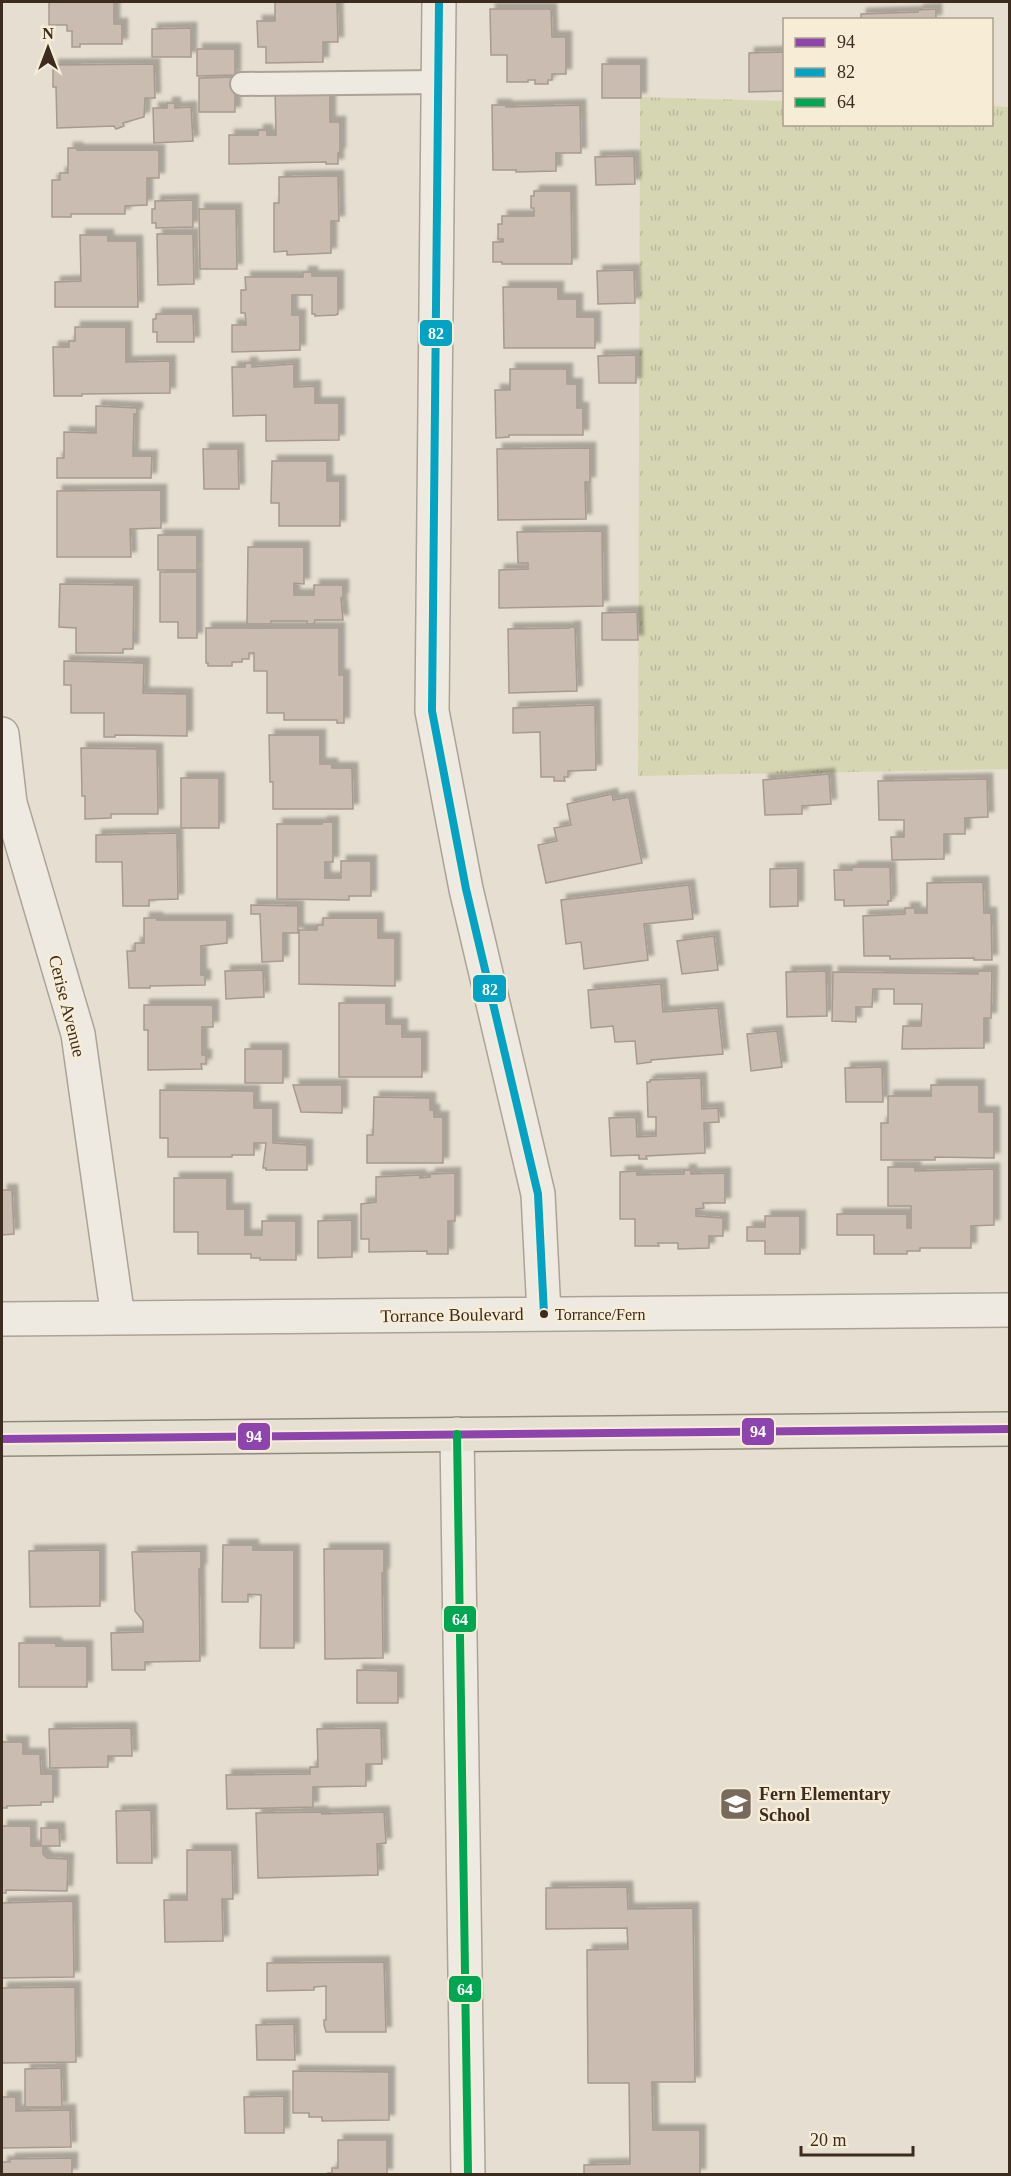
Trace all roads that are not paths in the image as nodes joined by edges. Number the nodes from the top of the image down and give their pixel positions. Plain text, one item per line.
1 (440, 2) edge
2 (439, 82) junction
3 (242, 84) dead end
4 (2, 734) edge
5 (1010, 1310) edge
6 (544, 1314) junction
7 (118, 1318) junction
8 (2, 1319) edge
9 (1010, 1429) edge
10 (457, 1434) junction
11 (2, 1439) edge
12 (468, 2175) edge

1 - 2 street
2 - 3 lane
2 - 6 street
4 - 7 street, Cerise Avenue
5 - 6 street, Torrance Boulevard
6 - 7 street, Torrance Boulevard
7 - 8 street, Torrance Boulevard
9 - 10 main road
10 - 11 main road
10 - 12 street

